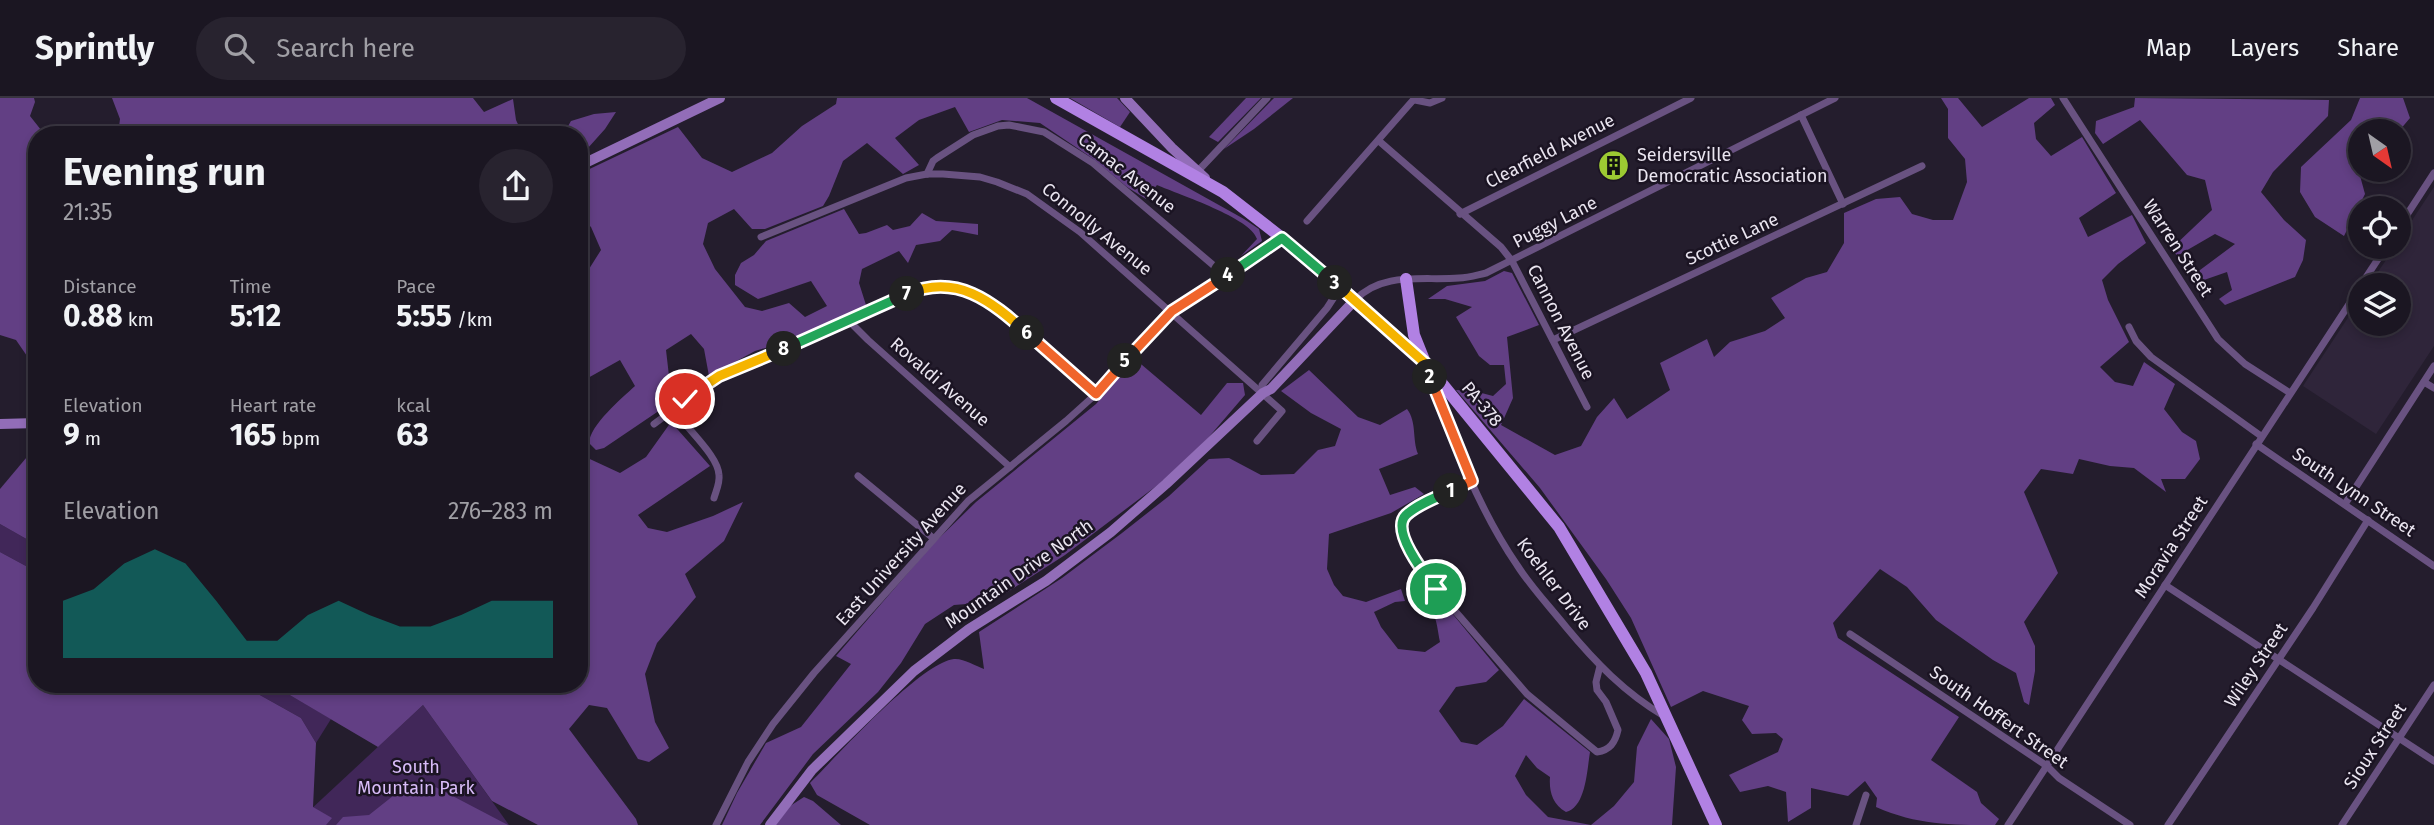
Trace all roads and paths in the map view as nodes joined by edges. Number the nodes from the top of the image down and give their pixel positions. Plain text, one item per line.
1 (720, 98) edge
2 (1056, 98) edge
3 (1125, 98) edge
4 (1267, 98) edge
5 (1442, 98) edge
6 (1691, 98) edge
7 (1835, 98) edge
8 (2063, 98) edge
9 (1416, 99) edge
10 (1801, 116) junction
11 (1378, 141) junction
12 (588, 162) edge
13 (1922, 166) dead end
14 (1197, 172) junction
15 (2434, 173) edge
16 (927, 174) junction
17 (1223, 192) junction
18 (1843, 204) junction
19 (2411, 208) edge
20 (1460, 214) junction
21 (1307, 221) dead end
22 (761, 237) dead end
23 (1282, 238) junction
24 (1512, 261) junction
25 (1226, 276) junction
26 (1405, 279) junction
27 (1340, 287) junction
28 (1355, 300) junction
29 (2348, 306) edge
30 (1172, 311) junction
31 (849, 321) junction
32 (2129, 327) dead end
33 (1553, 340) junction
34 (1426, 364) junction
35 (2434, 366) edge
36 (2424, 382) junction
37 (2434, 388) edge
38 (1263, 393) junction
39 (2290, 393) junction
40 (1096, 394) junction
41 (1587, 407) dead end
42 (675, 410) junction
43 (28, 423) edge
44 (0, 424) edge
45 (654, 424) dead end
46 (2261, 436) junction
47 (1257, 441) dead end
48 (2256, 444) junction
49 (1010, 467) junction
50 (858, 476) dead end
51 (1472, 481) junction
52 (714, 498) dead end
53 (2345, 504) junction
54 (2368, 520) junction
55 (933, 538) junction
56 (2434, 566) edge
57 (2165, 585) junction
58 (1850, 634) dead end
59 (2278, 661) junction
60 (1600, 666) junction
61 (2434, 685) edge
62 (1665, 716) junction
63 (2399, 738) junction
64 (2434, 761) edge
65 (2047, 766) junction
66 (1866, 795) dead end
67 (716, 825) edge
68 (770, 825) edge
69 (1716, 825) edge
70 (1856, 825) edge
71 (2008, 825) edge
72 (2130, 825) edge
73 (2168, 825) edge
74 (2342, 825) edge

1 - 12 street
2 - 17 main road, PA-378
3 - 14 street
4 - 14 street
5 - 9 street
6 - 20 street, Clearfield Avenue
7 - 10 street, Puggy Lane
8 - 39 street, Warren Street
9 - 11 street
10 - 18 street
10 - 24 street, Puggy Lane
11 - 20 street, Cannon Avenue
11 - 21 street
13 - 18 street, Scottie Lane
14 - 17 street
15 - 19 street
16 - 22 street, Connolly Avenue
16 - 25 street, Camac Avenue
16 - 30 street, Connolly Avenue
17 - 23 main road, PA-378
18 - 33 street, Scottie Lane
20 - 24 street, Cannon Avenue
23 - 25 street, East University Avenue
23 - 27 main road, PA-378
24 - 26 street, Puggy Lane
24 - 33 street, Cannon Avenue
25 - 30 street, East University Avenue
26 - 28 street, Puggy Lane
26 - 34 main road
27 - 28 main road, PA-378
27 - 38 street
28 - 34 main road, PA-378
28 - 38 street, Mountain Drive North
29 - 39 street, Moravia Street
30 - 38 street, Connolly Avenue
30 - 40 street, East University Avenue
31 - 40 street
31 - 42 street
31 - 49 street, Rovaldi Avenue
32 - 46 street
33 - 41 street, Cannon Avenue
34 - 51 street, Koehler Drive
34 - 62 main road, PA-378
35 - 36 street
36 - 37 street
36 - 53 street
38 - 47 street, Connolly Avenue
38 - 68 street, Mountain Drive North
39 - 46 street, Moravia Street
40 - 49 street, East University Avenue
42 - 45 street
42 - 52 street
43 - 44 street
46 - 48 street, Moravia Street
48 - 53 street, South Lynn Street
48 - 57 street, Moravia Street
49 - 55 street, East University Avenue
50 - 55 street
51 - 60 street, Koehler Drive
51 - 60 street
53 - 54 street, South Lynn Street
54 - 56 street, South Lynn Street
54 - 59 street, Wiley Street
55 - 67 street, East University Avenue
57 - 59 street
57 - 65 street, Moravia Street
58 - 65 street, South Hoffert Street
59 - 63 street
59 - 73 street, Wiley Street
60 - 62 street, Koehler Drive
61 - 63 street, Sioux Street
62 - 69 main road, PA-378
63 - 64 street
63 - 74 street, Sioux Street
65 - 71 street, Moravia Street
65 - 72 street, South Hoffert Street
66 - 70 street

